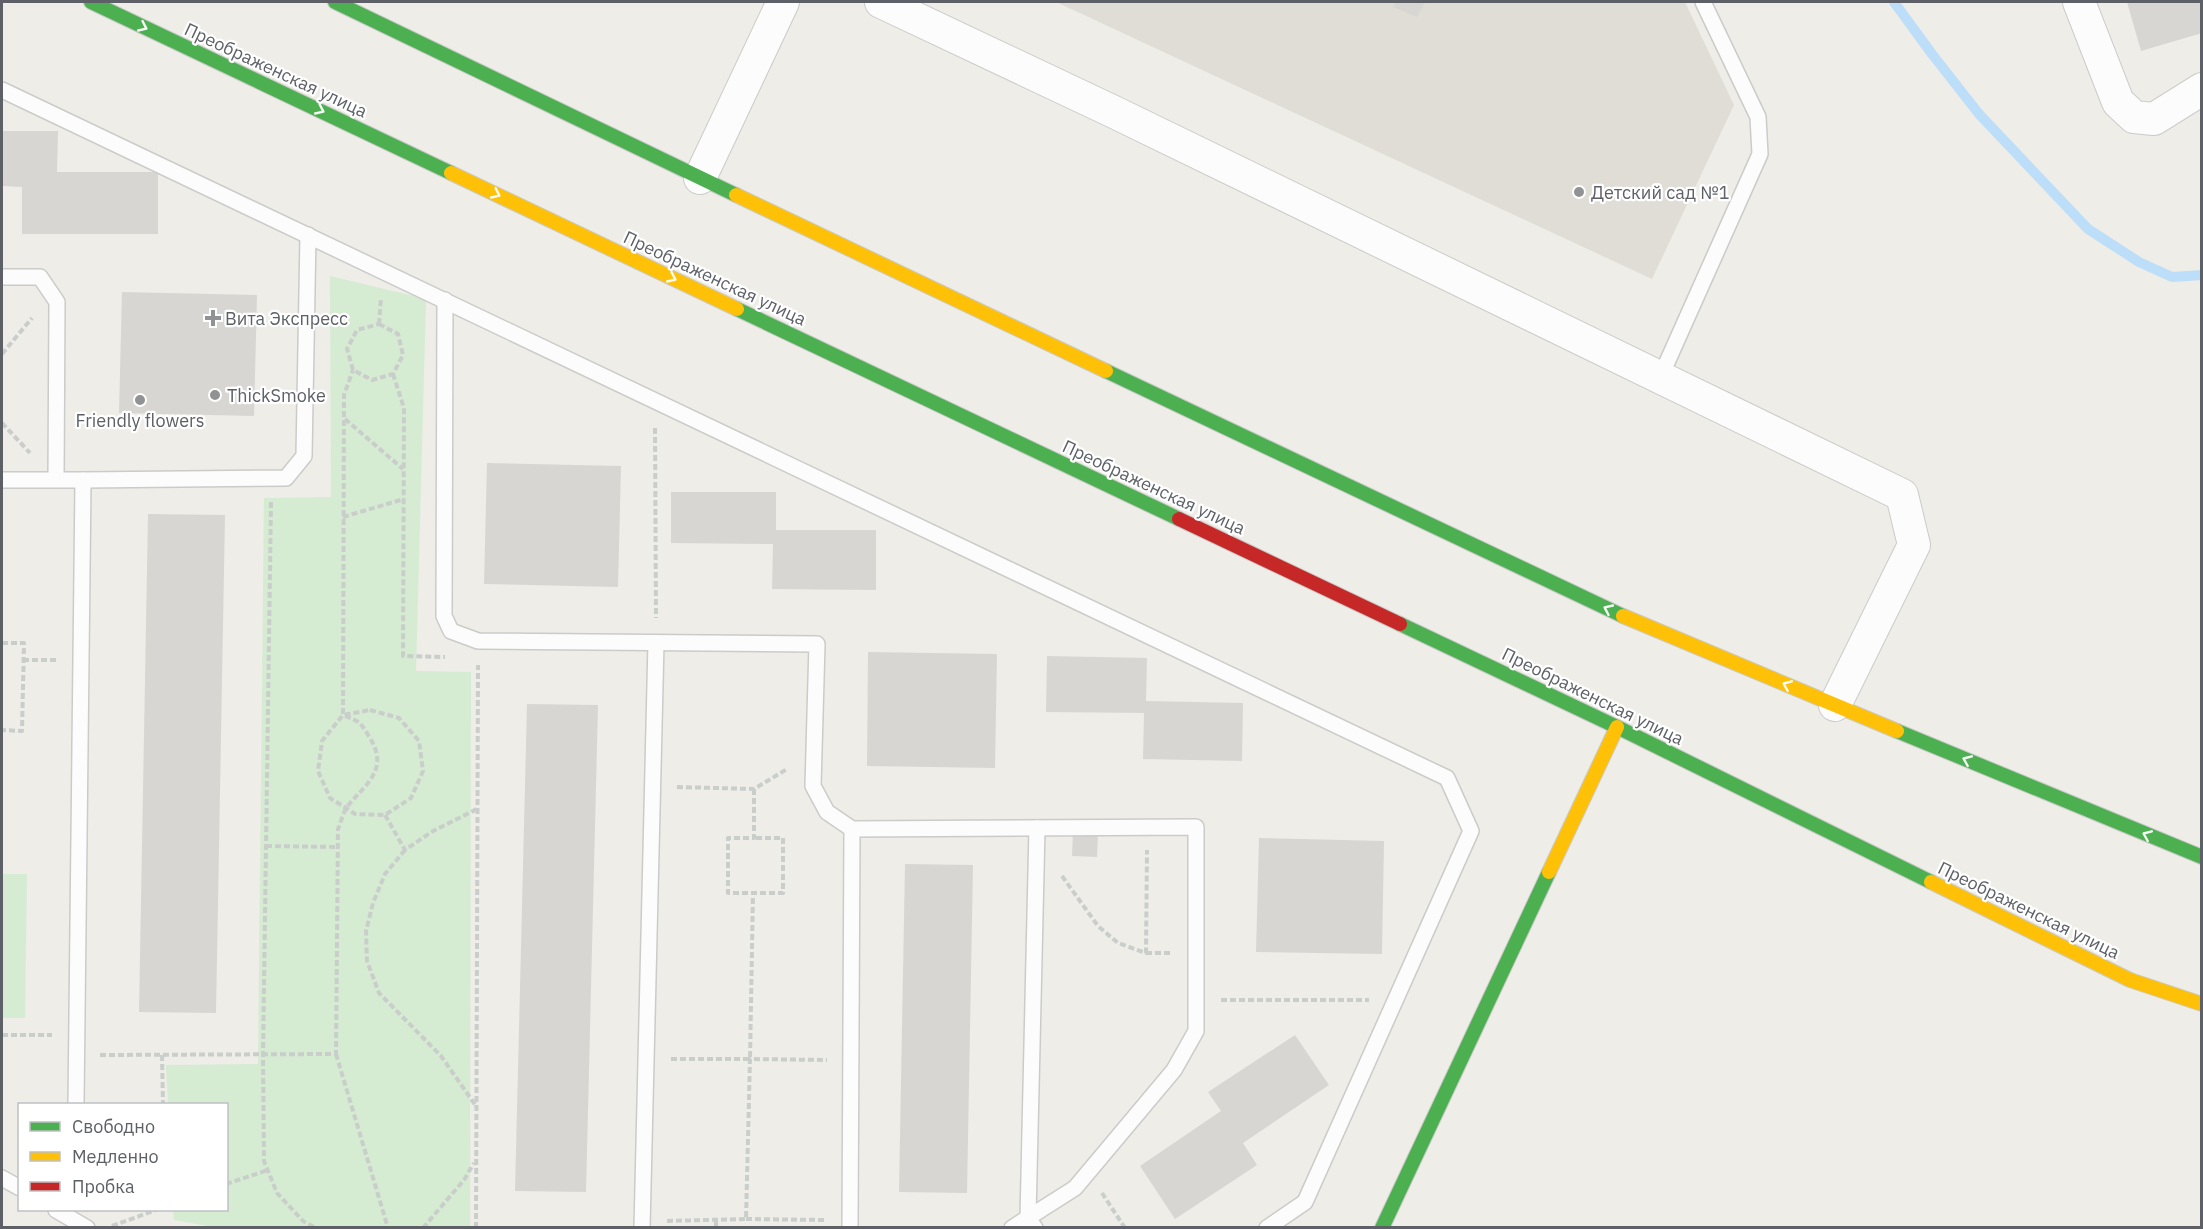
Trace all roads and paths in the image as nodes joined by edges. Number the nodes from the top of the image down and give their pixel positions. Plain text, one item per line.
1 (91, 2) edge
2 (335, 2) edge
3 (783, 2) edge
4 (881, 2) edge
5 (1703, 2) edge
6 (2079, 2) edge
7 (2202, 89) edge
8 (2, 90) edge
9 (700, 178) junction
10 (308, 235) junction
11 (2, 277) edge
12 (52, 295) junction
13 (445, 300) junction
14 (2, 354) edge
15 (353, 370) junction
16 (393, 374) junction
17 (1660, 378) junction
18 (655, 400) junction
19 (344, 419) junction
20 (404, 470) junction
21 (271, 477) junction
22 (56, 479) junction
23 (2, 480) edge
24 (83, 480) junction
25 (404, 499) junction
26 (343, 517) junction
27 (478, 641) junction
28 (2, 643) edge
29 (656, 643) junction
30 (478, 658) junction
31 (81, 659) junction
32 (23, 660) junction
33 (1835, 705) junction
34 (343, 715) junction
35 (1617, 727) junction
36 (2, 730) edge
37 (813, 754) junction
38 (653, 786) junction
39 (754, 789) junction
40 (346, 808) junction
41 (477, 809) junction
42 (386, 814) junction
43 (1037, 828) junction
44 (1148, 828) junction
45 (852, 830) junction
46 (754, 837) junction
47 (266, 846) junction
48 (338, 847) junction
49 (405, 850) junction
50 (1036, 854) junction
51 (2202, 857) edge
52 (753, 893) junction
53 (1196, 1000) junction
54 (1395, 1000) junction
55 (2202, 1004) edge
56 (2, 1035) edge
57 (77, 1035) junction
58 (336, 1054) junction
59 (77, 1055) junction
60 (162, 1055) junction
61 (263, 1055) junction
62 (646, 1059) junction
63 (750, 1059) junction
64 (851, 1060) junction
65 (76, 1103) edge
66 (163, 1103) edge
67 (476, 1106) junction
68 (476, 1160) junction
69 (268, 1170) junction
70 (1089, 1173) junction
71 (2, 1178) edge
72 (228, 1184) edge
73 (18, 1187) edge
74 (61, 1211) edge
75 (151, 1211) edge
76 (79, 1219) edge
77 (746, 1219) junction
78 (778, 1219) junction
79 (716, 1220) junction
80 (1031, 1223) edge
81 (642, 1224) edge
82 (850, 1224) edge
83 (107, 1227) edge
84 (316, 1227) edge
85 (388, 1227) edge
86 (423, 1227) edge
87 (476, 1227) edge
88 (716, 1227) edge
89 (778, 1227) edge
90 (1012, 1227) edge
91 (1125, 1227) edge
92 (1267, 1227) edge
93 (1382, 1227) edge

1 -> 35 street, Преображенская улица
2 - 9 street
3 - 9 street
4 - 17 street
5 - 17 lane
6 - 7 street
8 - 10 lane
33 -> 9 street
10 - 13 lane
10 - 21 lane
11 - 12 lane
12 - 14 path
12 - 22 lane
13 - 18 lane
13 - 27 lane
15 - 16 path
15 - 16 path
15 - 19 path
16 - 20 path
17 - 33 street
18 - 29 path
18 - 54 lane
19 - 20 path
19 - 26 path
20 - 25 path
21 - 24 lane
21 - 47 path
22 - 23 lane
22 - 24 lane
24 - 31 lane
25 - 26 path
25 - 30 path
26 - 34 path
27 - 29 lane
27 - 30 path
28 - 32 path
29 - 37 lane
29 - 38 lane
30 - 41 path
31 - 32 path
31 - 57 lane
32 - 36 path
51 -> 33 street
34 - 40 path
34 - 40 path
34 - 42 path
35 - 55 street, Преображенская улица
35 - 93 street
37 - 39 path
37 - 45 lane
38 - 39 path
38 - 62 lane
39 - 46 path
40 - 42 path
40 - 48 path
41 - 49 path
41 - 67 path
42 - 49 path
43 - 44 lane
43 - 45 lane
43 - 50 lane
44 - 50 path
44 - 53 lane
45 - 64 lane
46 - 52 path
46 - 52 path
47 - 48 path
47 - 61 path
48 - 58 path
49 - 67 path
50 - 80 lane
52 - 63 path
53 - 54 path
53 - 70 lane
54 - 92 lane
56 - 57 path
57 - 59 lane
58 - 61 path
58 - 85 path
59 - 60 path
59 - 65 lane
60 - 61 path
60 - 66 path
61 - 69 path
62 - 63 path
62 - 81 lane
63 - 64 path
63 - 77 path
64 - 82 lane
67 - 68 path
68 - 86 path
68 - 87 path
69 - 72 path
69 - 84 path
70 - 80 lane
70 - 91 path
71 - 73 lane
74 - 76 lane
75 - 83 path
77 - 78 path
77 - 79 path
78 - 82 path
78 - 89 path
79 - 81 path
79 - 88 path
80 - 90 lane

